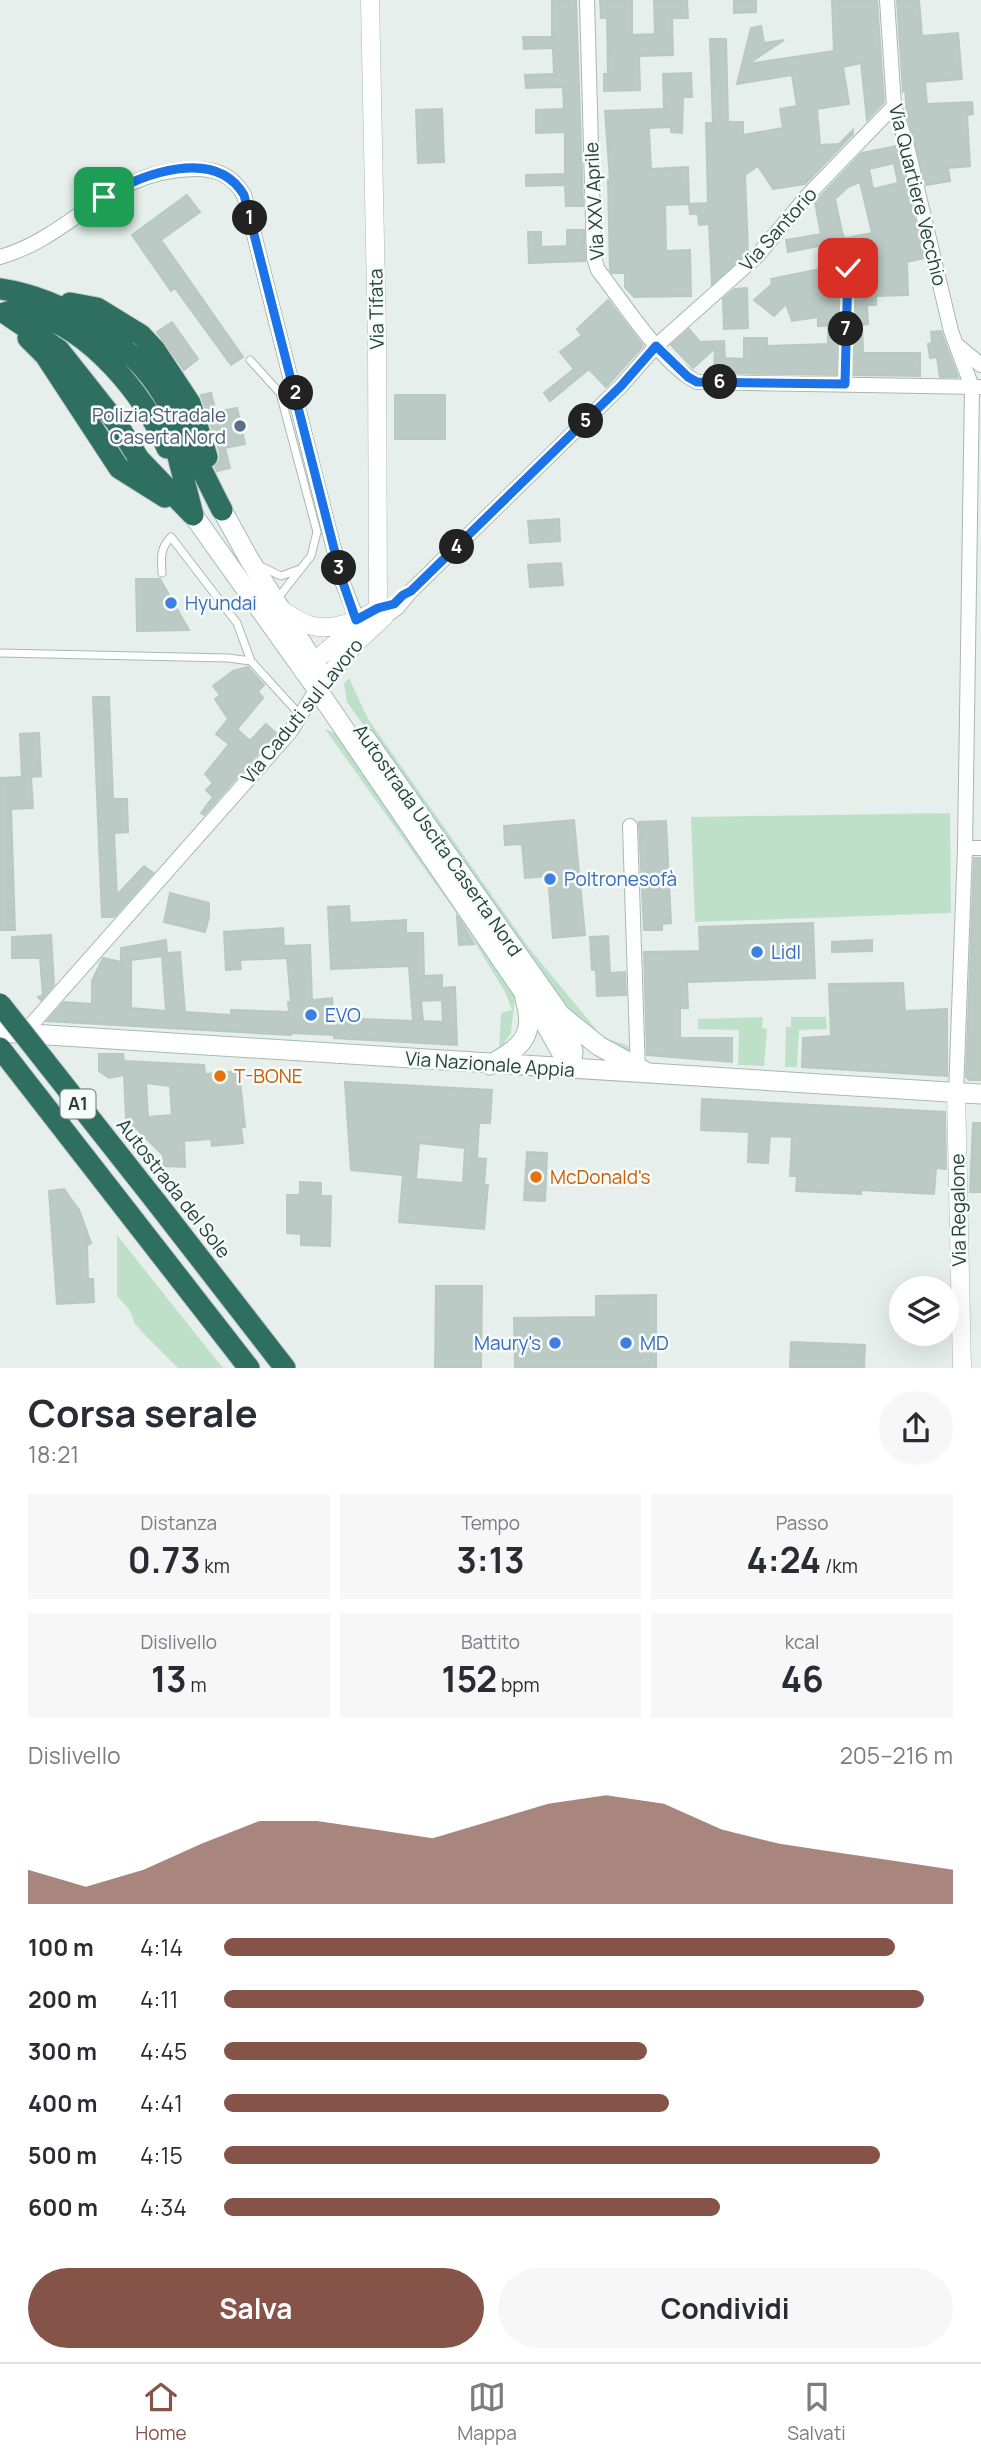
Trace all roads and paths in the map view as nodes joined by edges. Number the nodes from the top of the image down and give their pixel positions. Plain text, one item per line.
1 (370, 0) edge
2 (587, 0) edge
3 (887, 0) edge
4 (894, 106) junction
5 (0, 257) edge
6 (867, 265) dead end
7 (0, 289) edge
8 (2, 312) edge
9 (957, 345) junction
10 (656, 346) junction
11 (250, 360) dead end
12 (981, 365) edge
13 (845, 384) junction
14 (977, 387) edge
15 (222, 510) joint
16 (193, 516) junction
17 (249, 559) junction
18 (304, 567) junction
19 (162, 573) dead end
20 (274, 609) junction
21 (365, 622) junction
22 (0, 653) edge
23 (251, 661) junction
24 (317, 672) junction
25 (300, 715) junction
26 (630, 825) dead end
27 (965, 848) junction
28 (981, 848) edge
29 (521, 989) junction
30 (0, 1004) edge
31 (562, 1017) junction
32 (0, 1032) edge
33 (24, 1033) junction
34 (0, 1048) edge
35 (490, 1065) junction
36 (571, 1069) junction
37 (643, 1072) junction
38 (956, 1093) junction
39 (981, 1094) edge
40 (249, 1368) edge
41 (285, 1368) edge
42 (962, 1368) edge

1 - 21 street, Via Tifata
2 - 10 street, Via XXV Aprile
3 - 4 street, Via Quartiere Vecchio
4 - 9 street, Via Quartiere Vecchio
4 - 10 street, Via Santorio
5 - 21 street
6 - 13 lane
7 - 15 highway
8 - 16 highway
8 - 16 highway
9 - 12 street
9 - 14 street, Via Quartiere Vecchio
10 - 13 street, Via XXV Aprile
10 - 21 street
11 - 18 lane
13 - 14 street, Via XXV Aprile
14 - 27 street
15 - 17 main road, Autostrada Uscita Caserta Nord
16 - 20 main road, Autostrada Uscita Caserta Nord
17 - 18 lane
17 - 20 main road, Autostrada Uscita Caserta Nord
18 - 20 lane
19 - 23 lane
20 - 21 street, Autostrada Uscita Caserta Nord
20 - 24 main road, Autostrada Uscita Caserta Nord
21 - 24 street
22 - 23 lane
23 - 25 lane
24 - 25 street, Via Caduti sul Lavoro
24 - 29 main road, Autostrada Uscita Caserta Nord
24 - 31 main road, Autostrada Uscita Caserta Nord
25 - 33 street, Via Caduti sul Lavoro
26 - 37 street
27 - 28 street
27 - 38 street
29 - 35 main road
29 - 36 main road, Autostrada Uscita Caserta Nord
30 - 41 highway, Autostrada del Sole / A1, bridge
31 - 36 main road
31 - 37 main road
32 - 33 main road, Via Nazionale Appia
33 - 35 main road, Via Nazionale Appia
34 - 40 highway, A1
35 - 36 main road, Via Nazionale Appia
36 - 37 main road, Via Nazionale Appia
37 - 38 main road, Via Nazionale Appia
38 - 39 main road, Via Nazionale Appia
38 - 42 street, Via Regalone

